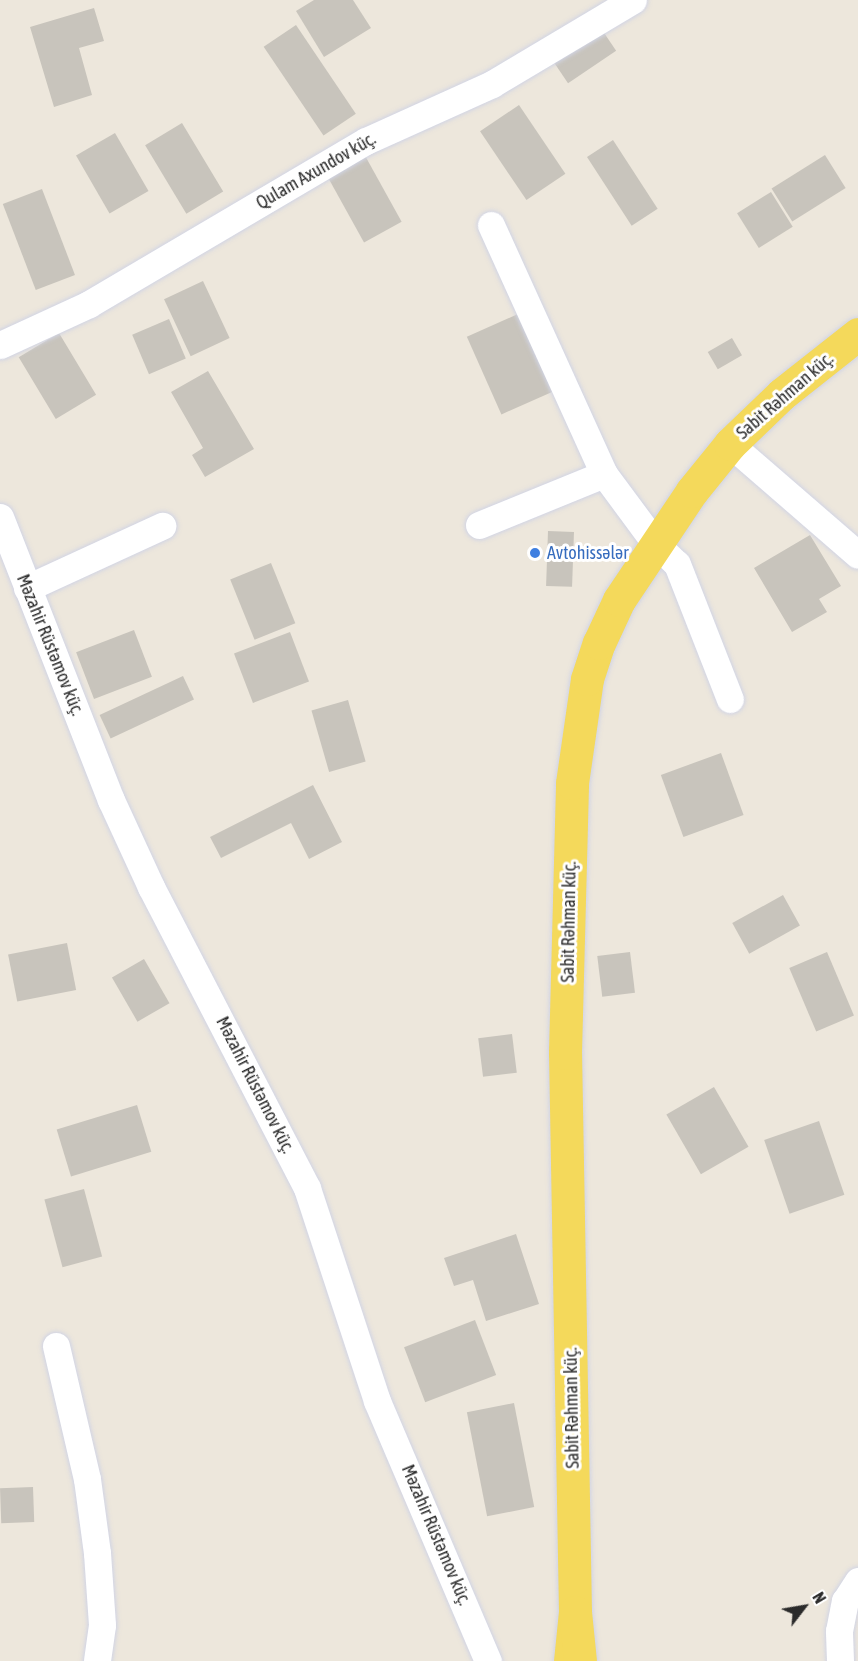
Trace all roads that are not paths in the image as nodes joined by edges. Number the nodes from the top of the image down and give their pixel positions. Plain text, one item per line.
1 (633, 0) edge
2 (492, 225) dead end
3 (858, 334) edge
4 (0, 345) edge
5 (730, 444) junction
6 (604, 474) junction
7 (0, 517) edge
8 (479, 525) dead end
9 (162, 526) dead end
10 (655, 543) junction
11 (858, 555) edge
12 (27, 588) junction
13 (730, 699) dead end
14 (56, 1346) dead end
15 (858, 1581) edge
16 (574, 1612) junction
17 (98, 1661) edge
18 (488, 1661) edge
19 (570, 1661) edge
20 (580, 1661) edge
21 (840, 1661) edge

1 - 4 street, Qulam Axundov küç.
2 - 6 street
3 - 5 main road, Sabit Rəhman küç.
5 - 10 main road, Sabit Rəhman küç.
5 - 11 street
6 - 8 street
6 - 10 street
7 - 12 street, Məzahir Rüstəmov küç.
9 - 12 street
10 - 13 street
10 - 16 main road, Sabit Rəhman küç.
12 - 18 street, Məzahir Rüstəmov küç.
14 - 17 street
15 - 21 street
16 - 19 main road
16 - 20 main road

